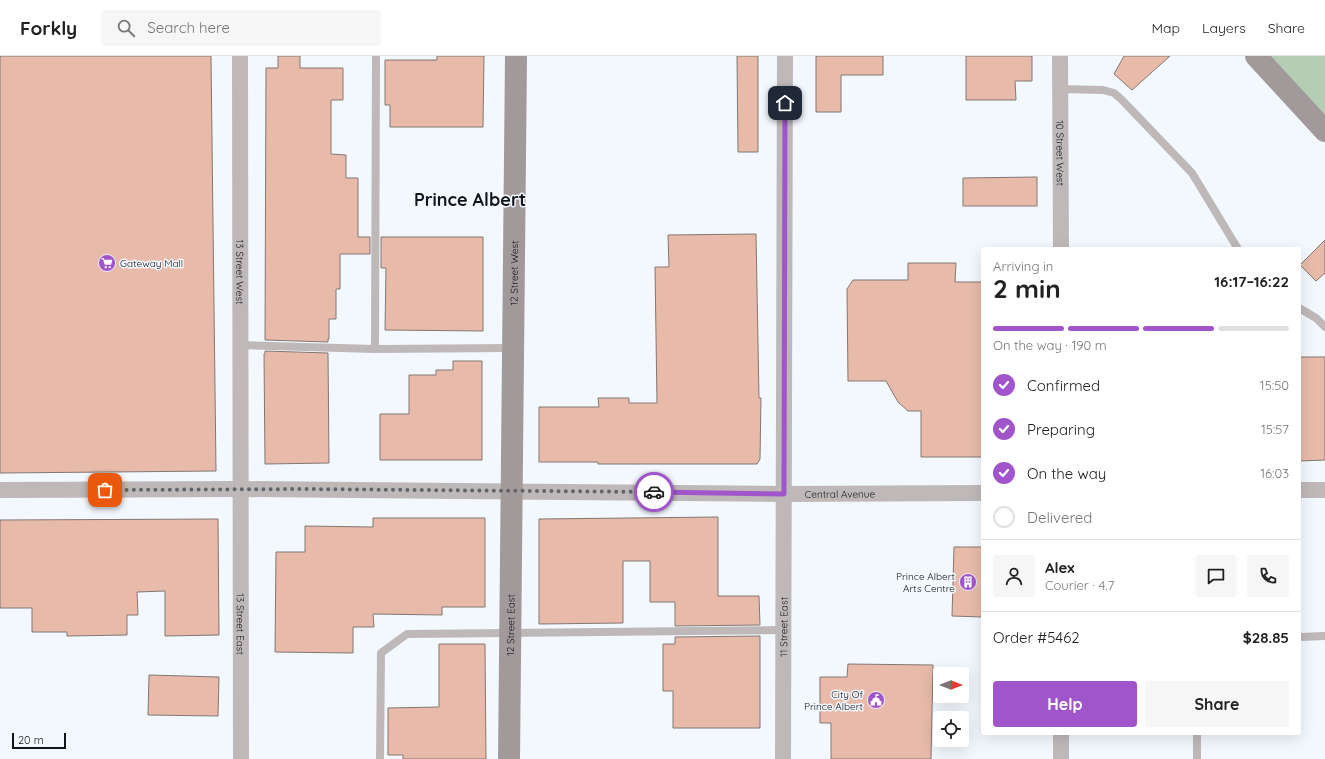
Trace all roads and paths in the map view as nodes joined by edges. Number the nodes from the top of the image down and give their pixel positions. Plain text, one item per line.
1 (240, 56) edge
2 (376, 56) edge
3 (516, 56) edge
4 (785, 56) edge
5 (1060, 56) edge
6 (1256, 56) edge
7 (1060, 88) junction
8 (1325, 131) edge
9 (1061, 247) edge
10 (1237, 247) edge
11 (1301, 309) edge
12 (1325, 328) edge
13 (239, 345) junction
14 (513, 348) junction
15 (375, 349) junction
16 (241, 489) junction
17 (0, 490) edge
18 (512, 490) junction
19 (1301, 490) edge
20 (1325, 490) edge
21 (981, 493) edge
22 (784, 494) junction
23 (783, 630) junction
24 (510, 633) junction
25 (1325, 636) edge
26 (1301, 637) edge
27 (1061, 735) edge
28 (1197, 735) edge
29 (241, 759) edge
30 (380, 759) edge
31 (509, 759) edge
32 (783, 759) edge
33 (1061, 759) edge
34 (1197, 759) edge

1 - 13 street, 13 Street West
2 - 15 lane
3 - 14 street, 12 Street West
4 - 22 street, 11 Street East
5 - 7 street, 10 Street West
6 - 8 street
7 - 9 street, 10 Street West
7 - 10 lane
11 - 12 lane
13 - 15 lane
13 - 16 street, 13 Street West
14 - 15 lane
14 - 18 street, 12 Street West
16 - 17 street, Central Avenue
16 - 18 street, Central Avenue
16 - 29 street, 13 Street East
18 - 22 street, Central Avenue
18 - 24 street, 12 Street East
19 - 20 street
21 - 22 street, Central Avenue
22 - 23 street, 11 Street East
23 - 24 lane
23 - 32 street, 11 Street East
24 - 30 lane
24 - 31 street, 12 Street East
25 - 26 lane
27 - 33 street
28 - 34 lane

